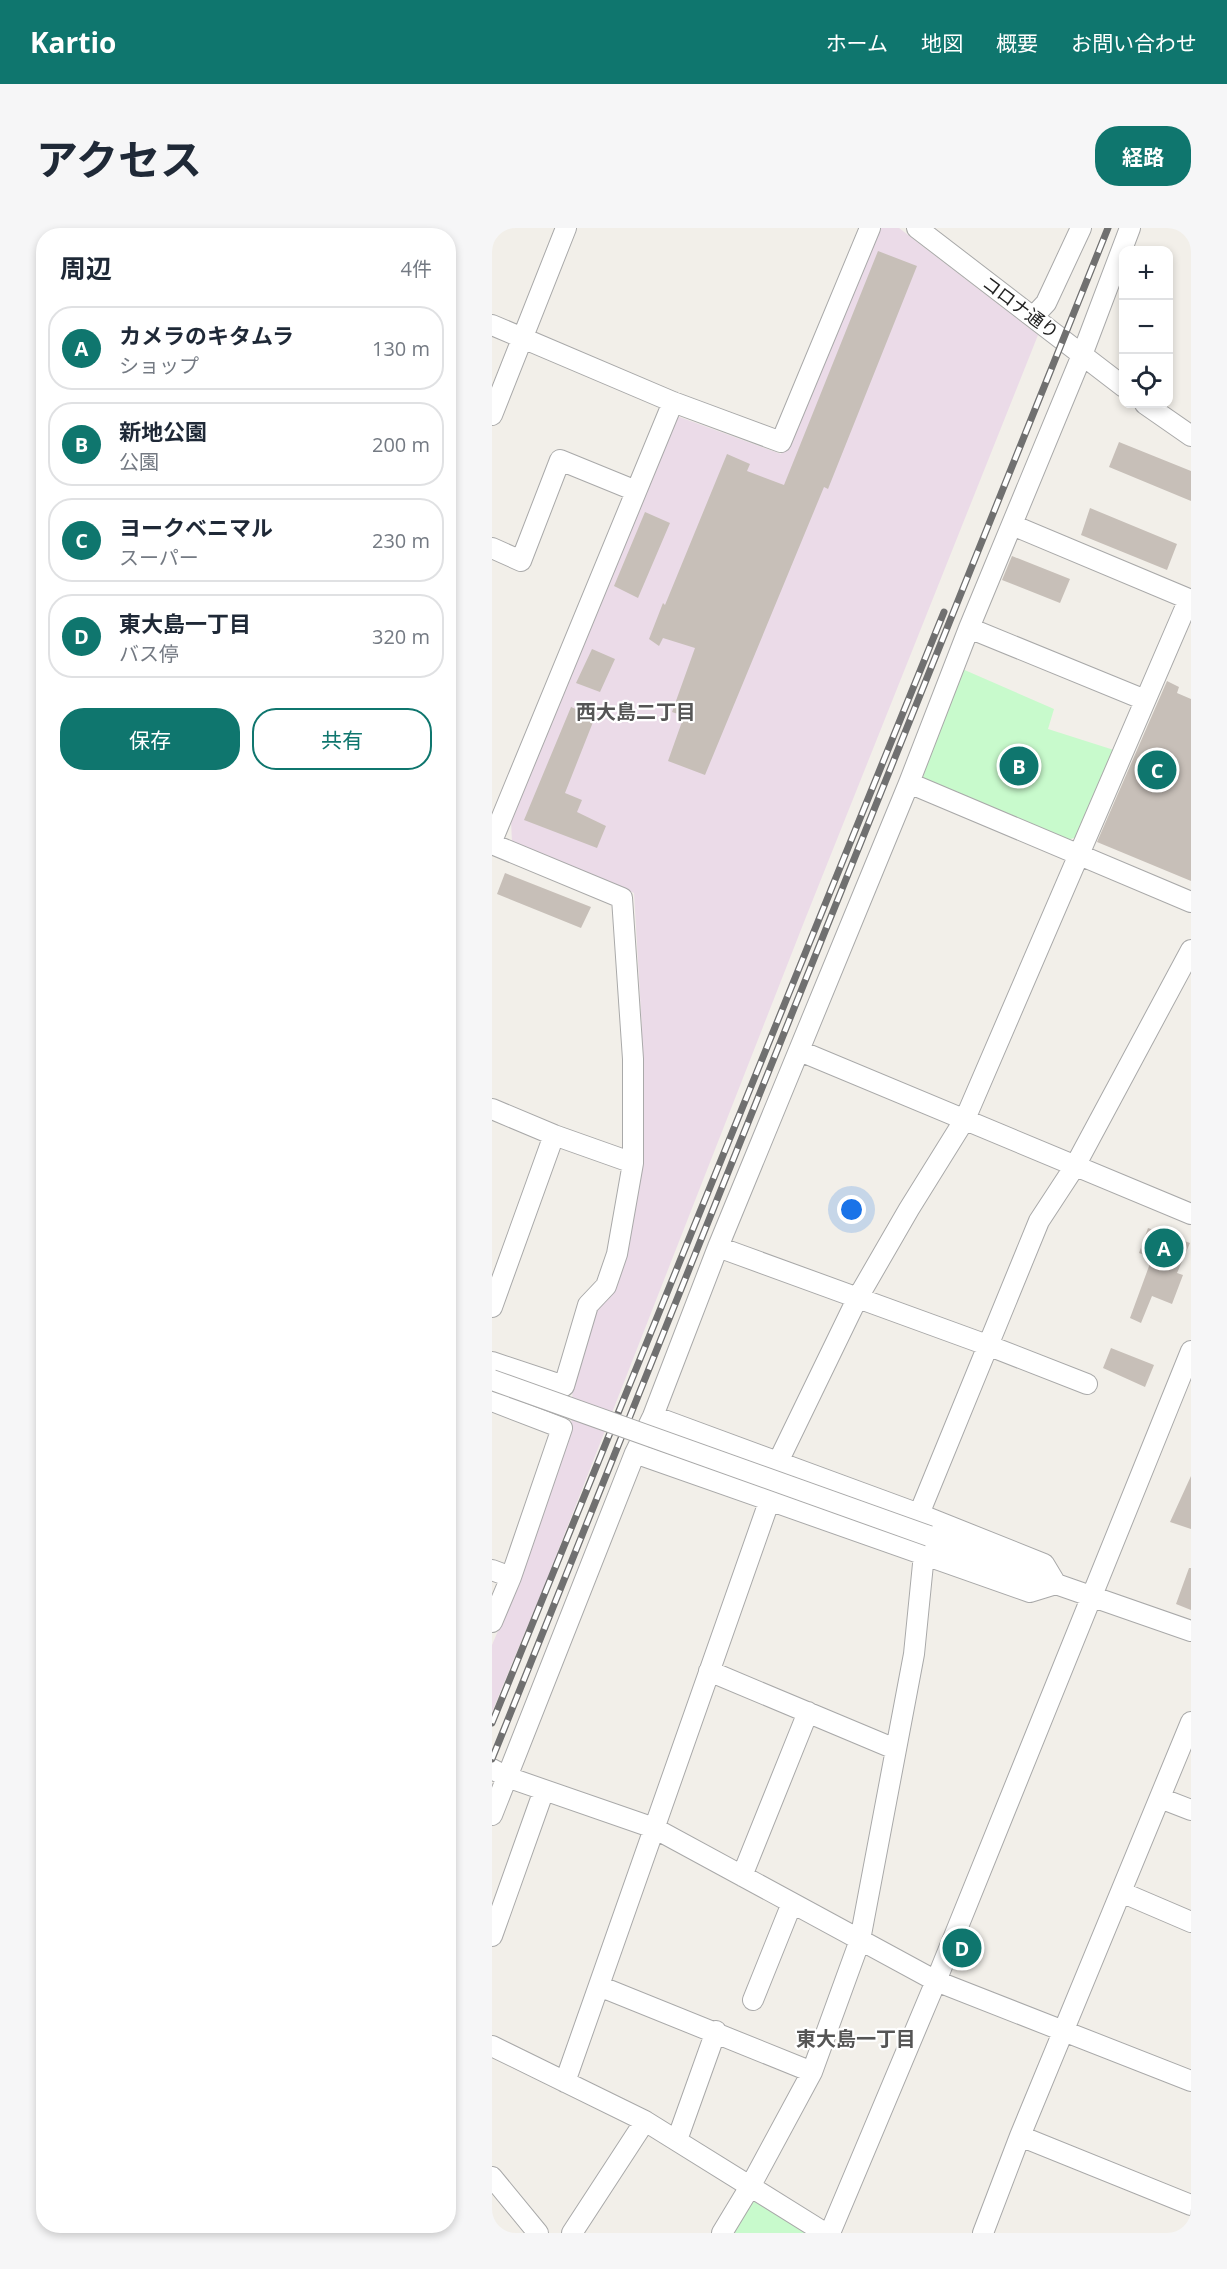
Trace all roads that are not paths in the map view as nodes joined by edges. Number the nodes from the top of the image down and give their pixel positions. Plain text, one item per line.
1 (566, 228) edge
2 (870, 228) edge
3 (917, 228) edge
4 (1081, 228) edge
5 (1130, 228) edge
6 (1033, 317) junction
7 (492, 325) edge
8 (522, 339) junction
9 (1082, 355) junction
10 (1119, 383) edge
11 (673, 402) junction
12 (1151, 408) edge
13 (492, 415) edge
14 (1191, 436) edge
15 (636, 491) junction
16 (1012, 525) junction
17 (492, 548) edge
18 (1190, 599) edge
19 (969, 628) junction
20 (1145, 700) junction
21 (909, 783) junction
22 (492, 843) edge
23 (1078, 854) junction
24 (1191, 902) edge
25 (1191, 950) edge
26 (800, 1051) junction
27 (492, 1109) edge
28 (965, 1119) junction
29 (554, 1135) junction
30 (633, 1163) junction
31 (1075, 1166) junction
32 (1191, 1214) edge
33 (718, 1248) junction
34 (857, 1299) junction
35 (492, 1307) edge
36 (987, 1345) junction
37 (1191, 1351) edge
38 (492, 1362) edge
39 (492, 1380) edge
40 (1087, 1384) dead end
41 (492, 1401) edge
42 (653, 1416) junction
43 (635, 1453) junction
44 (777, 1464) junction
45 (770, 1499) junction
46 (919, 1514) junction
47 (926, 1545) junction
48 (492, 1570) edge
49 (511, 1577) junction
50 (1056, 1584) junction
51 (1091, 1596) junction
52 (492, 1622) edge
53 (1191, 1631) edge
54 (709, 1671) junction
55 (808, 1712) junction
56 (1191, 1722) edge
57 (895, 1749) junction
58 (500, 1773) edge
59 (544, 1790) junction
60 (1160, 1798) junction
61 (1191, 1810) edge
62 (492, 1815) edge
63 (654, 1828) junction
64 (742, 1876) junction
65 (1121, 1892) junction
66 (792, 1903) junction
67 (1191, 1922) edge
68 (492, 1936) edge
69 (860, 1940) junction
70 (936, 1981) junction
71 (599, 1986) junction
72 (753, 2000) dead end
73 (716, 2031) junction
74 (1064, 2032) junction
75 (492, 2046) edge
76 (812, 2072) junction
77 (1191, 2081) edge
78 (565, 2082) junction
79 (645, 2121) junction
80 (1020, 2136) junction
81 (677, 2140) junction
82 (492, 2177) edge
83 (751, 2185) junction
84 (1191, 2205) edge
85 (538, 2233) edge
86 (572, 2233) edge
87 (722, 2233) edge
88 (825, 2233) edge
89 (830, 2233) edge
90 (983, 2233) edge

1 - 8 street
2 - 11 street
3 - 6 street, コロナ通り
4 - 6 street
5 - 9 street
6 - 9 street, コロナ通り
7 - 8 street
8 - 11 street
8 - 13 street
9 - 10 street, コロナ通り
9 - 16 street
11 - 15 street
12 - 14 street
15 - 17 street
15 - 22 street
16 - 18 street
16 - 19 street
18 - 20 street
19 - 20 street
19 - 21 street
20 - 23 street
21 - 23 street
21 - 26 street
22 - 30 street
23 - 24 street
23 - 28 street
25 - 31 street
26 - 28 street
26 - 33 street
27 - 29 street
28 - 31 street
28 - 34 street
29 - 30 street
29 - 35 street
30 - 38 street
31 - 32 street
31 - 36 street
33 - 34 street
33 - 42 street
34 - 36 street
34 - 44 street
36 - 40 street
36 - 46 street
37 - 51 street
39 - 47 street, bridge
41 - 49 street
42 - 43 street
42 - 44 street
43 - 45 street
43 - 58 street
44 - 46 street
45 - 47 street
45 - 54 street
46 - 50 street
47 - 50 street
47 - 57 street
48 - 49 street
49 - 52 street
50 - 51 street
51 - 53 street
51 - 70 street
54 - 55 street
54 - 63 street
55 - 57 street
55 - 64 street
56 - 60 street
57 - 69 street
58 - 59 street
58 - 62 street
59 - 63 street
59 - 68 street
60 - 61 street
60 - 65 street
63 - 64 street
63 - 71 street
64 - 66 street
65 - 67 street
65 - 74 street
66 - 69 street
66 - 72 street
69 - 70 street
69 - 76 street
70 - 74 street
70 - 89 street
71 - 73 street
71 - 78 street
73 - 76 street
73 - 81 street
74 - 77 street
74 - 80 street
75 - 78 street
76 - 83 street
78 - 79 street
79 - 81 street
79 - 86 street
80 - 84 street
80 - 90 street
81 - 83 street
82 - 85 street
83 - 87 street
83 - 88 street

